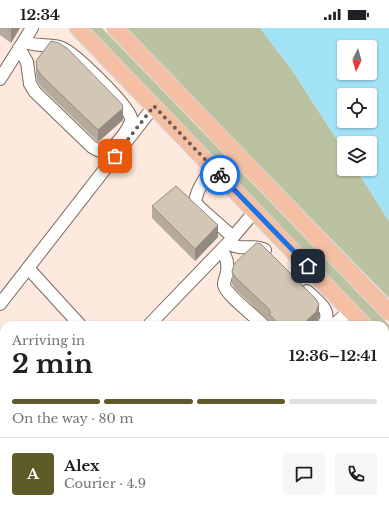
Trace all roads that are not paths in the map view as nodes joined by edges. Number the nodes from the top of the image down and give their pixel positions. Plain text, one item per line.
1 (32, 28) edge
2 (78, 28) edge
3 (115, 28) edge
4 (21, 45) junction
5 (0, 79) edge
6 (154, 106) junction
7 (213, 168) junction
8 (255, 211) junction
9 (227, 243) junction
10 (275, 259) edge
11 (28, 268) junction
12 (296, 280) edge
13 (0, 304) edge
14 (350, 310) junction
15 (389, 312) edge
16 (76, 321) edge
17 (153, 321) edge
18 (259, 321) edge
19 (325, 321) edge
20 (338, 321) edge
21 (360, 321) edge

1 - 4 street
2 - 6 main road
3 - 15 main road
4 - 4 street
4 - 5 street
6 - 7 main road
6 - 11 street
7 - 8 main road
7 - 9 street
8 - 9 street
8 - 14 main road
9 - 10 street
9 - 17 street
9 - 18 street
11 - 13 street
11 - 16 street
12 - 19 street
14 - 20 street
14 - 21 main road

